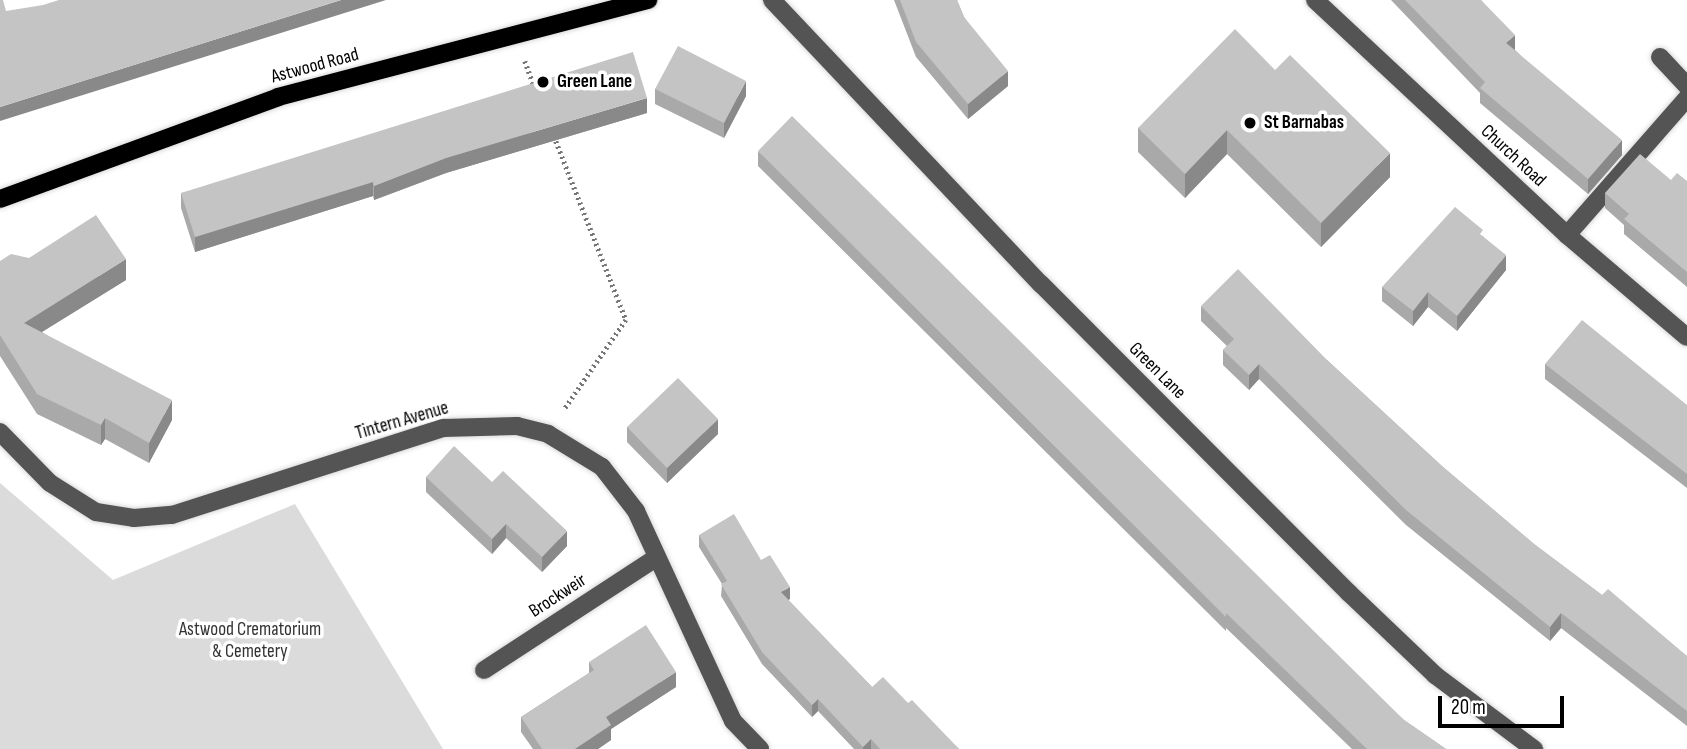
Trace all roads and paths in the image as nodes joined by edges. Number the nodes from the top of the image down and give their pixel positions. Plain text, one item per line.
1 (649, 0) edge
2 (772, 0) edge
3 (1315, 0) edge
4 (514, 35) junction
5 (1660, 57) dead end
6 (1687, 86) edge
7 (539, 98) edge
8 (1687, 98) edge
9 (549, 124) edge
10 (0, 198) edge
11 (1567, 235) junction
12 (1687, 337) edge
13 (0, 432) edge
14 (548, 434) junction
15 (656, 558) junction
16 (484, 670) dead end
17 (760, 749) edge
18 (1534, 749) edge

1 - 4 main road, Astwood Road
2 - 18 street, Green Lane
3 - 11 street, Church Road
4 - 7 path
4 - 10 main road, Astwood Road
5 - 6 street
8 - 11 street
9 - 14 path
11 - 12 street, Church Road
13 - 14 street, Tintern Avenue
14 - 15 street, Tintern Avenue
15 - 16 street, Brockweir
15 - 17 street, Tintern Avenue

